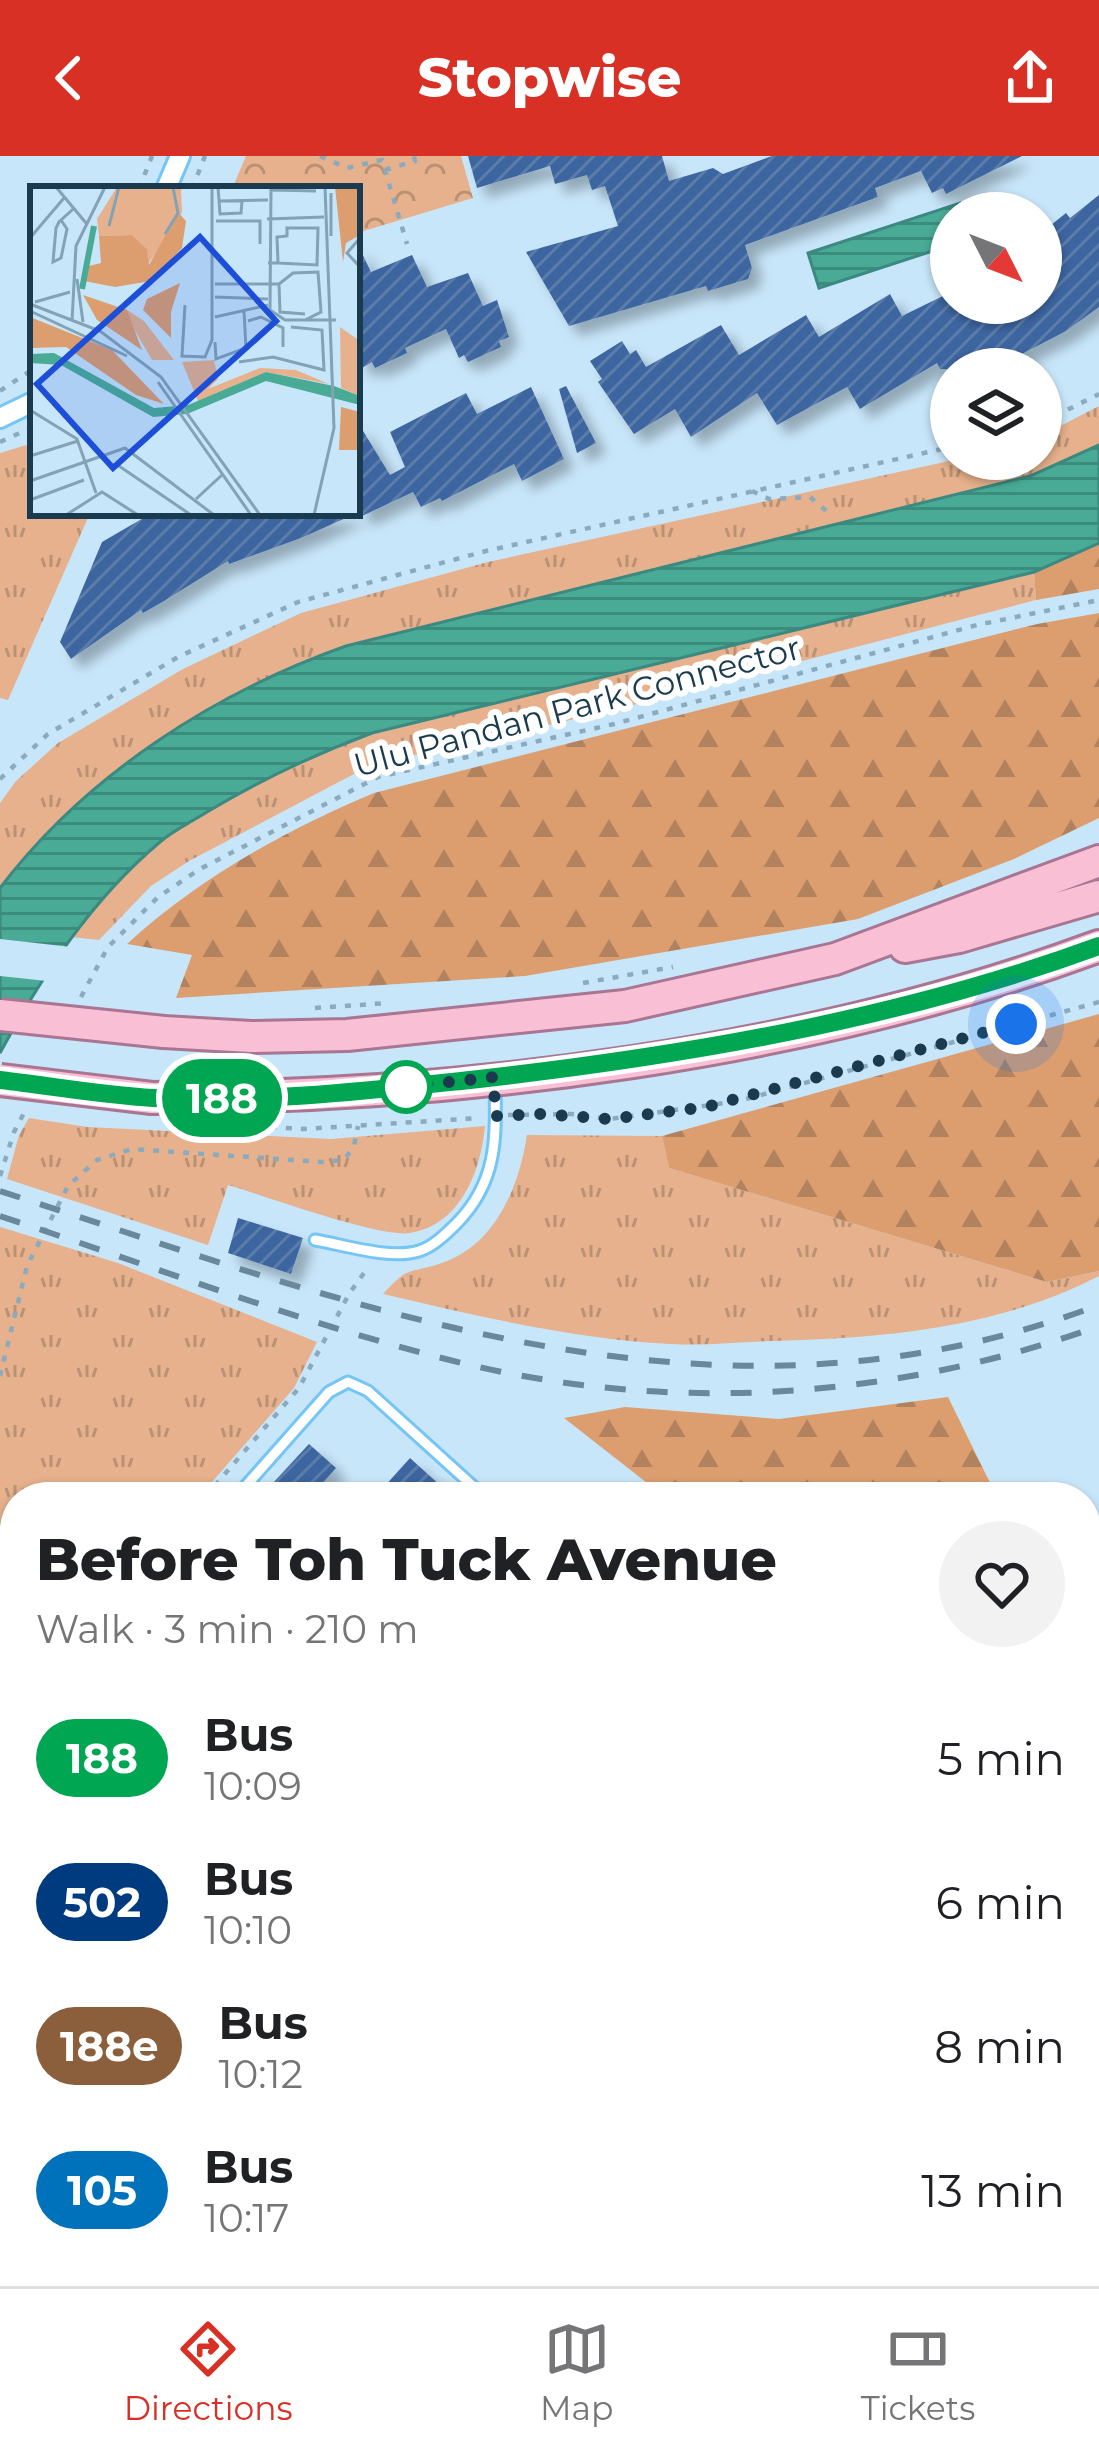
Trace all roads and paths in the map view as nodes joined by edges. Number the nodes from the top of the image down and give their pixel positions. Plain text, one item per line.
1 (152, 156) edge
2 (179, 156) edge
3 (205, 156) edge
4 (320, 156) edge
5 (414, 156) edge
6 (385, 170) junction
7 (140, 186) edge
8 (167, 186) edge
9 (193, 186) edge
10 (407, 244) dead end
11 (30, 371) edge
12 (0, 391) edge
13 (1099, 394) edge
14 (30, 403) edge
15 (1062, 412) edge
16 (0, 418) edge
17 (30, 429) edge
18 (0, 442) edge
19 (930, 452) edge
20 (783, 484) junction
21 (752, 491) junction
22 (785, 493) dead end
23 (831, 515) dead end
24 (1099, 600) edge
25 (0, 779) edge
26 (1099, 861) edge
27 (1099, 896) edge
28 (109, 947) dead end
29 (1091, 950) edge
30 (835, 959) junction
31 (686, 964) dead end
32 (573, 985) dead end
33 (1099, 1001) edge
34 (386, 1003) dead end
35 (315, 1008) dead end
36 (0, 1015) edge
37 (494, 1077) junction
38 (0, 1080) edge
39 (495, 1116) junction
40 (213, 1123) dead end
41 (358, 1126) junction
42 (316, 1240) dead end
43 (376, 1249) junction
44 (0, 1376) edge
45 (218, 1482) edge
46 (249, 1482) edge
47 (468, 1482) edge

1 - 7 path
2 - 8 street
3 - 9 path
4 - 6 path
5 - 6 path
6 - 10 path
11 - 12 path
13 - 15 path
14 - 16 street
17 - 18 path
19 - 20 path
20 - 21 path
20 - 22 path
21 - 23 path
21 - 25 path
24 - 28 path, Ulu Pandan Park Connector
26 - 30 main road
27 - 30 main road
29 - 37 main road
30 - 36 main road, bridge
31 - 32 path
33 - 39 path
34 - 35 path
37 - 38 main road, bridge
37 - 39 lane
39 - 41 path
39 - 43 lane
40 - 41 path
41 - 44 path
42 - 43 lane
43 - 45 path
46 - 47 lane

